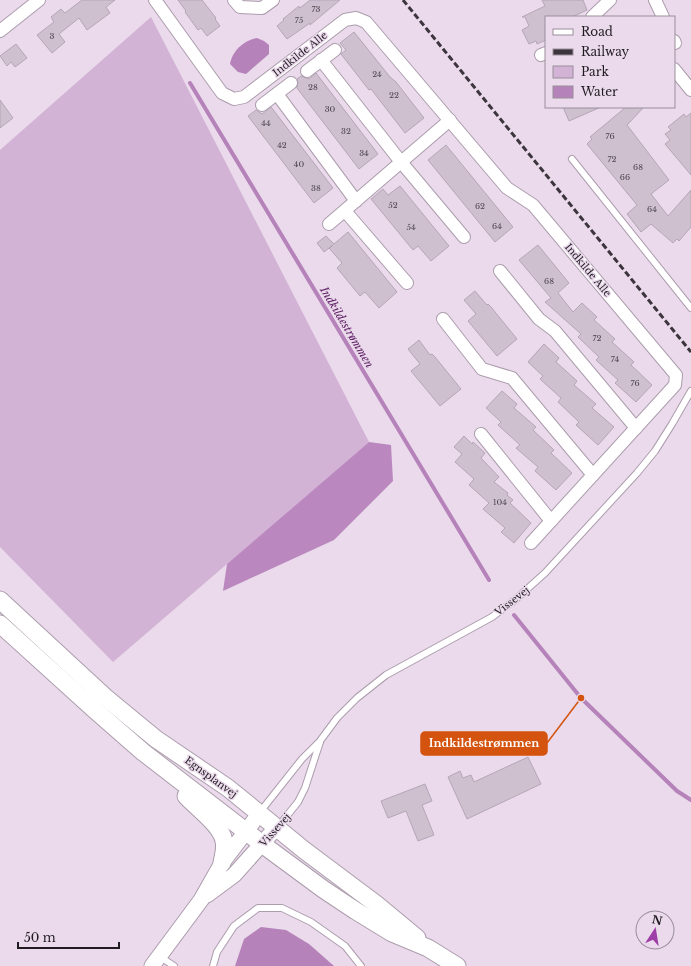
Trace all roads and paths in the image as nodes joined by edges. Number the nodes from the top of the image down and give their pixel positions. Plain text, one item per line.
1 (39, 0) edge
2 (155, 0) edge
3 (234, 0) edge
4 (273, 0) edge
5 (610, 0) edge
6 (655, 0) edge
7 (593, 16) edge
8 (663, 16) edge
9 (0, 31) edge
10 (335, 50) dead end
11 (321, 60) junction
12 (675, 70) edge
13 (307, 71) dead end
14 (291, 83) dead end
15 (691, 90) edge
16 (277, 94) junction
17 (262, 105) dead end
18 (450, 120) junction
19 (572, 159) dead end
20 (401, 162) junction
21 (356, 201) junction
22 (345, 211) junction
23 (329, 224) dead end
24 (464, 237) dead end
25 (500, 271) dead end
26 (407, 283) dead end
27 (691, 308) edge
28 (443, 319) dead end
29 (691, 391) edge
30 (636, 428) junction
31 (482, 434) dead end
32 (592, 475) junction
33 (551, 521) junction
34 (532, 543) dead end
35 (0, 600) edge
36 (0, 624) edge
37 (320, 741) junction
38 (143, 752) junction
39 (259, 814) junction
40 (245, 832) junction
41 (269, 837) junction
42 (222, 863) junction
43 (201, 900) junction
44 (428, 948) junction
45 (155, 961) edge
46 (174, 966) edge
47 (212, 966) edge
48 (361, 966) edge
49 (457, 966) edge

1 - 9 street
2 - 18 street, Indkilde Alle
3 - 4 street
5 - 7 street
6 - 8 street
10 - 11 street, Indkilde Alle
11 - 13 street, Indkilde Alle
11 - 20 street, Indkilde Alle
12 - 15 street
14 - 16 street, Indkilde Alle
16 - 17 street, Indkilde Alle
16 - 21 street
18 - 20 street
18 - 30 street, Indkilde Alle
19 - 27 lane
20 - 21 street
20 - 24 street, Indkilde Alle
21 - 22 street
22 - 23 street
22 - 26 street
25 - 30 street
28 - 32 street
29 - 37 lane, Vissevej
30 - 32 street, Indkilde Alle
31 - 33 street
32 - 33 street, Indkilde Alle
33 - 34 street, Indkilde Alle
35 - 39 main road, Egnsplanvej
36 - 38 main road, Egnsplanvej
37 - 39 lane, Vissevej
37 - 41 lane, Vissevej
38 - 40 main road, Egnsplanvej
38 - 42 main road
39 - 40 street, Vissevej
39 - 41 main road, Egnsplanvej
40 - 41 main road, Egnsplanvej
40 - 42 street, Vissevej
41 - 43 street, Vissevej
41 - 44 main road, Egnsplanvej
41 - 44 main road, Egnsplanvej
42 - 43 street, Vissevej
43 - 45 street, Vissevej
44 - 49 main road, Egnsplanvej
45 - 46 lane
47 - 48 lane

